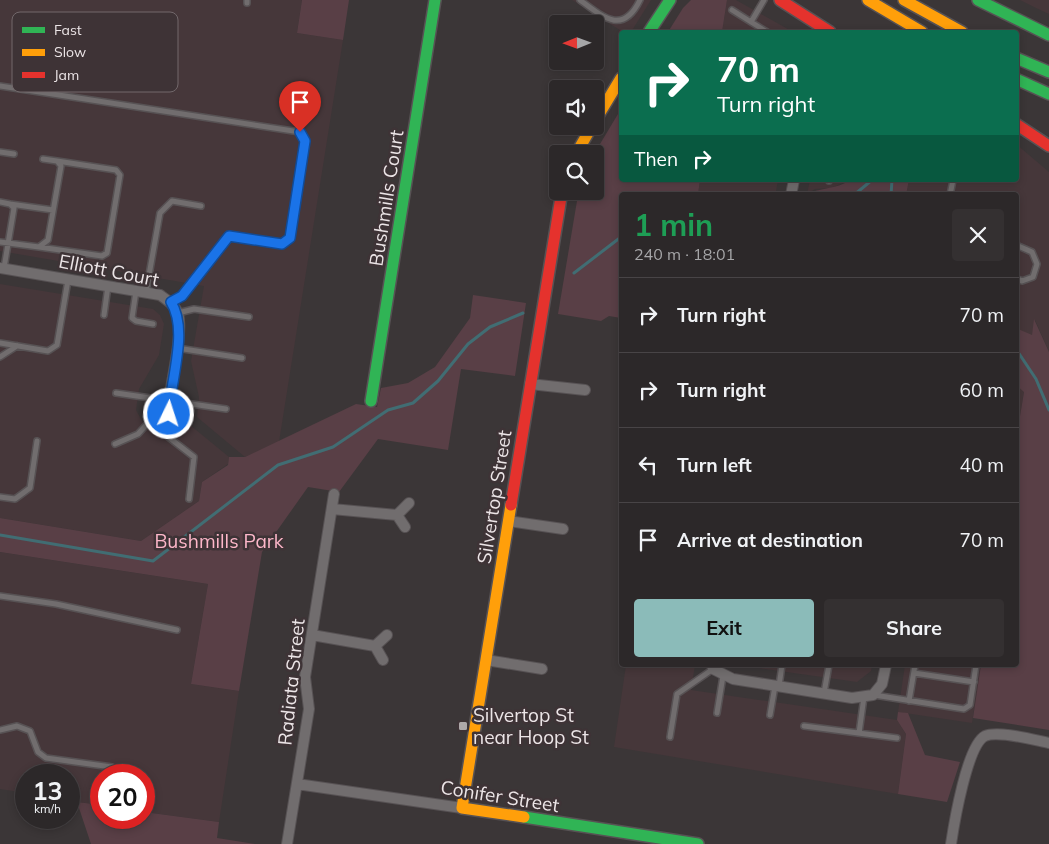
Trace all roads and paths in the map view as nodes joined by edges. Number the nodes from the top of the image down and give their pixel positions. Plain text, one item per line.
1 (435, 0) edge
2 (580, 0) edge
3 (640, 0) edge
4 (670, 0) edge
5 (764, 0) edge
6 (780, 0) edge
7 (868, 0) edge
8 (904, 0) edge
9 (978, 0) edge
10 (732, 10) dead end
11 (751, 22) junction
12 (650, 30) edge
13 (764, 30) edge
14 (826, 30) edge
15 (919, 30) edge
16 (958, 30) edge
17 (1049, 36) edge
18 (1019, 59) edge
19 (1049, 72) edge
20 (1019, 80) edge
21 (619, 81) edge
22 (39, 92) edge
23 (1049, 94) edge
24 (604, 106) edge
25 (1019, 126) edge
26 (1049, 146) edge
27 (0, 152) edge
28 (14, 154) dead end
29 (43, 158) dead end
30 (57, 161) junction
31 (561, 200) edge
32 (0, 202) edge
33 (10, 204) junction
34 (201, 206) dead end
35 (54, 210) junction
36 (0, 242) edge
37 (8, 243) junction
38 (1019, 246) edge
39 (39, 247) junction
40 (2, 268) edge
41 (68, 280) junction
42 (1019, 280) edge
43 (108, 286) junction
44 (141, 292) junction
45 (171, 302) junction
46 (178, 313) junction
47 (104, 315) dead end
48 (249, 317) dead end
49 (153, 324) dead end
50 (0, 343) edge
51 (18, 346) junction
52 (177, 348) junction
53 (0, 357) edge
54 (242, 358) dead end
55 (530, 384) junction
56 (585, 390) dead end
57 (116, 393) dead end
58 (169, 400) junction
59 (371, 401) dead end
60 (226, 409) dead end
61 (37, 441) dead end
62 (115, 444) dead end
63 (334, 494) dead end
64 (0, 496) edge
65 (189, 499) dead end
66 (409, 503) dead end
67 (332, 509) junction
68 (397, 515) junction
69 (508, 521) junction
70 (405, 527) dead end
71 (563, 529) dead end
72 (0, 596) edge
73 (177, 630) dead end
74 (312, 635) junction
75 (387, 635) dead end
76 (375, 646) junction
77 (383, 660) dead end
78 (486, 660) junction
79 (712, 667) edge
80 (782, 667) edge
81 (829, 667) edge
82 (886, 667) edge
83 (915, 667) edge
84 (976, 667) edge
85 (542, 669) dead end
86 (914, 673) junction
87 (723, 676) junction
88 (974, 682) junction
89 (777, 686) junction
90 (824, 693) junction
91 (869, 696) junction
92 (909, 701) junction
93 (717, 713) dead end
94 (770, 715) dead end
95 (804, 726) dead end
96 (0, 730) edge
97 (859, 733) junction
98 (670, 737) dead end
99 (897, 738) dead end
100 (1049, 743) edge
101 (90, 764) edge
102 (297, 784) junction
103 (462, 808) junction
104 (287, 844) edge
105 (698, 844) edge
106 (951, 844) edge

1 - 59 main road, Bushmills Court
2 - 3 lane
4 - 12 main road
5 - 11 lane
6 - 14 main road
7 - 15 main road
8 - 16 main road
9 - 17 main road
10 - 11 lane
11 - 13 lane
18 - 19 main road
20 - 23 main road
21 - 24 main road
22 - 45 lane
25 - 26 main road
27 - 28 lane
29 - 30 lane
30 - 35 lane
30 - 39 lane
31 - 55 main road, Silvertop Street
32 - 33 lane
33 - 35 lane
33 - 37 lane
34 - 44 lane
35 - 39 lane
36 - 37 lane
37 - 39 lane
37 - 40 lane
38 - 42 lane
40 - 41 street, Elliott Court
41 - 43 street, Elliott Court
41 - 51 lane
43 - 44 street, Elliott Court
43 - 47 lane
44 - 45 street, Elliott Court
44 - 49 lane
45 - 46 street, Elliott Court
46 - 48 lane
46 - 52 street
50 - 51 lane
51 - 53 lane
52 - 54 lane
52 - 58 street
55 - 56 street
55 - 69 main road, Silvertop Street
57 - 58 lane
58 - 60 lane
58 - 62 lane
58 - 65 lane
61 - 64 lane
63 - 67 street, Radiata Street
66 - 68 street
67 - 68 street
67 - 74 street, Radiata Street
68 - 70 street
69 - 71 street
69 - 78 main road, Silvertop Street
72 - 73 lane
74 - 76 street
74 - 102 street, Radiata Street
75 - 76 street
76 - 77 street
78 - 85 street
78 - 103 main road, Silvertop Street
79 - 87 street
79 - 98 lane
80 - 89 lane
81 - 90 lane
82 - 91 street
83 - 86 lane
84 - 88 lane
86 - 88 lane
86 - 92 lane
87 - 89 street
87 - 93 lane
88 - 92 lane
89 - 90 street
89 - 94 lane
90 - 91 street
91 - 92 lane
91 - 97 lane
95 - 97 lane
96 - 101 lane
97 - 99 lane
100 - 106 street
102 - 103 street, Conifer Street
102 - 104 street, Radiata Street
103 - 105 main road, Conifer Street

